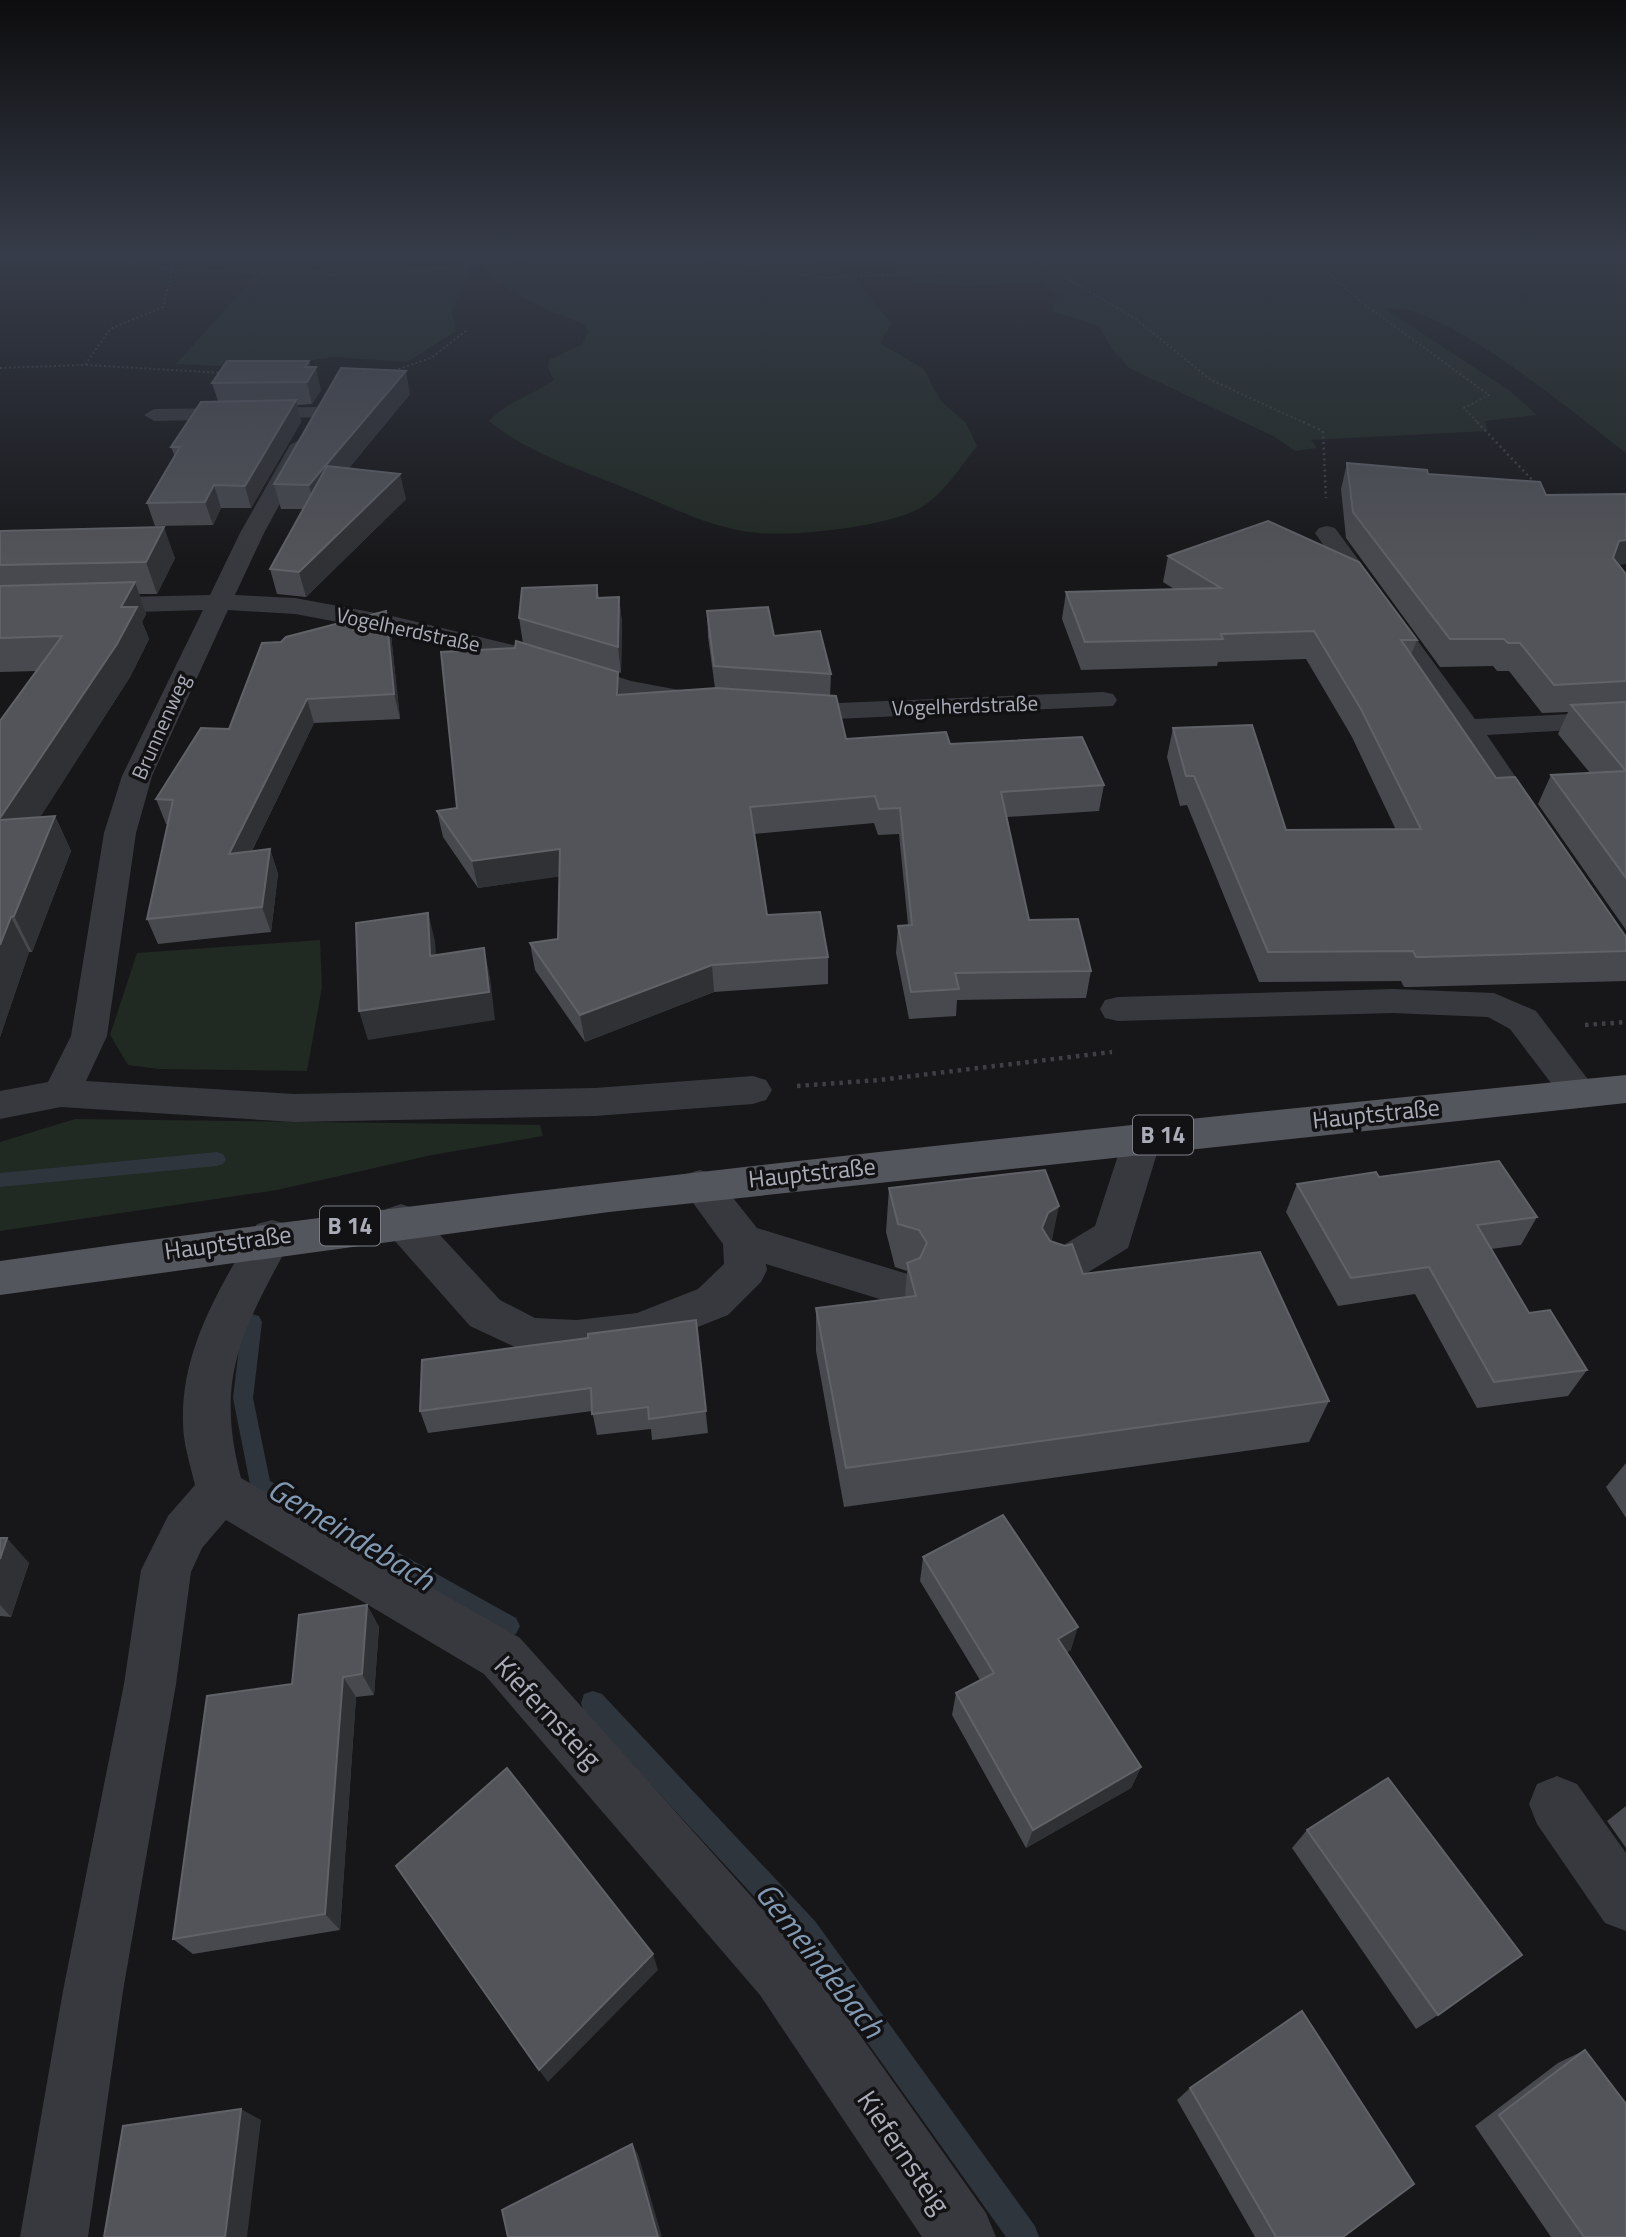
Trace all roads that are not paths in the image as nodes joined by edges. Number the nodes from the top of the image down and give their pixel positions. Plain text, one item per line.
1 (335, 387) edge
2 (320, 413) junction
3 (154, 415) dead end
4 (1327, 533) road end
5 (219, 602) junction
6 (0, 608) edge
7 (1103, 700) dead end
8 (719, 704) edge
9 (758, 708) edge
10 (1626, 719) edge
11 (1468, 728) junction
12 (1543, 839) edge
13 (1118, 1009) dead end
14 (1626, 1089) edge
15 (753, 1090) dead end
16 (61, 1093) junction
17 (1580, 1094) junction
18 (0, 1105) edge
19 (1143, 1137) junction
20 (701, 1185) junction
21 (401, 1220) junction
22 (272, 1236) junction
23 (743, 1240) junction
24 (1057, 1270) edge
25 (0, 1278) edge
26 (900, 1288) dead end
27 (220, 1491) junction
28 (1557, 1804) dead end
29 (1626, 1902) edge
30 (54, 2237) edge
31 (962, 2237) edge

1 - 2 street, Brunnenweg
2 - 3 street
2 - 5 street, Brunnenweg
4 - 11 street
5 - 6 street, Vogelherdstraße
5 - 8 street, Vogelherdstraße
5 - 16 street, Brunnenweg
7 - 9 street, Vogelherdstraße
10 - 11 street
11 - 12 street
13 - 17 street
14 - 17 main road, Hauptstraße / B 14
15 - 16 street
16 - 18 street
17 - 19 main road, Hauptstraße / B 14
19 - 20 main road, Hauptstraße / B 14
19 - 24 street
20 - 21 main road, Hauptstraße / B 14
20 - 23 street
21 - 22 main road, Hauptstraße / B 14
21 - 23 street
22 - 25 main road, Hauptstraße / B 14
22 - 27 street
23 - 26 street
27 - 30 street
27 - 31 street, Kiefernsteig
28 - 29 street

